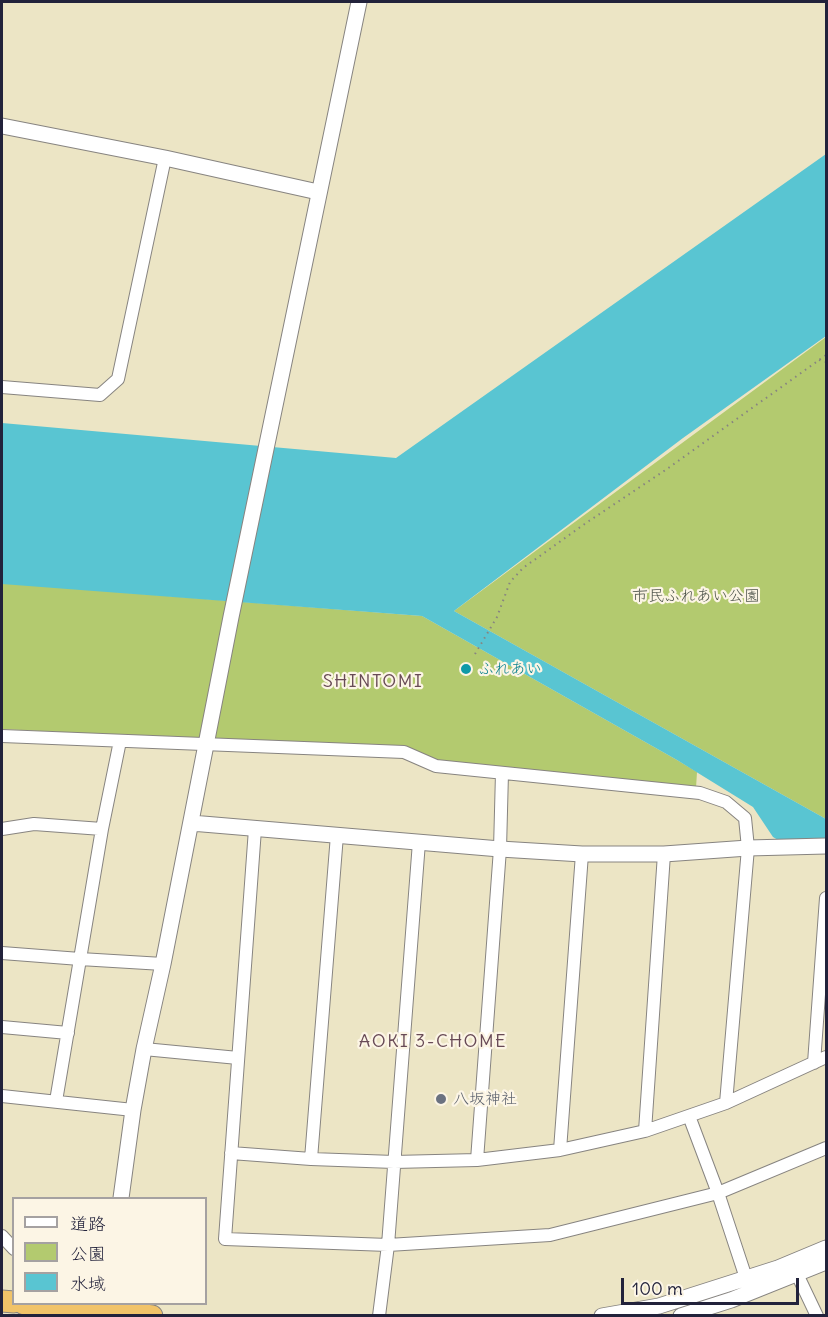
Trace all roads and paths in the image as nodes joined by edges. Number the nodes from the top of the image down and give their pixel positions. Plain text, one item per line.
1 (359, 2) edge
2 (2, 126) edge
3 (165, 159) junction
4 (318, 192) junction
5 (826, 355) edge
6 (819, 360) junction
7 (826, 362) edge
8 (2, 387) edge
9 (476, 654) dead end
10 (2, 736) edge
11 (120, 741) junction
12 (206, 744) junction
13 (502, 773) junction
14 (191, 823) junction
15 (2, 829) edge
16 (102, 829) junction
17 (255, 829) junction
18 (337, 835) junction
19 (419, 842) junction
20 (826, 846) edge
21 (748, 848) junction
22 (500, 849) junction
23 (582, 854) junction
24 (664, 854) junction
25 (826, 898) edge
26 (2, 952) edge
27 (80, 959) junction
28 (163, 964) junction
29 (824, 967) edge
30 (2, 1027) edge
31 (68, 1033) junction
32 (144, 1049) junction
33 (826, 1057) edge
34 (238, 1059) junction
35 (814, 1063) junction
36 (2, 1096) edge
37 (56, 1101) junction
38 (726, 1103) junction
39 (133, 1110) junction
40 (689, 1116) junction
41 (645, 1131) junction
42 (826, 1148) edge
43 (560, 1150) junction
44 (231, 1153) junction
45 (312, 1159) junction
46 (477, 1160) junction
47 (394, 1162) junction
48 (718, 1192) junction
49 (121, 1197) edge
50 (388, 1245) junction
51 (826, 1248) edge
52 (826, 1262) edge
53 (797, 1274) junction
54 (746, 1278) junction
55 (35, 1305) edge
56 (107, 1307) edge
57 (67, 1308) edge
58 (152, 1316) edge
59 (380, 1316) edge
60 (602, 1316) edge
61 (681, 1316) edge
62 (818, 1316) edge

1 - 4 street
2 - 3 street
3 - 4 street
3 - 8 street
4 - 12 street
5 - 6 path
6 - 7 path
6 - 9 path
10 - 11 street
11 - 12 street
11 - 16 street
12 - 13 street
12 - 14 street
13 - 21 street
13 - 22 street
14 - 17 street
14 - 28 street
15 - 16 street
16 - 27 street
17 - 18 street
17 - 34 street
18 - 19 street
18 - 45 street
19 - 22 street
19 - 47 street
20 - 21 street
21 - 24 street
21 - 38 street
22 - 23 street
22 - 46 street
23 - 24 street
23 - 43 street
24 - 41 street
25 - 29 street
26 - 27 street
27 - 28 street
27 - 31 street
28 - 32 street
29 - 35 street
30 - 31 street
31 - 37 street
32 - 34 street
32 - 39 street
33 - 35 street
34 - 44 street
35 - 38 street
36 - 37 street
37 - 39 street
38 - 40 street
39 - 49 street
40 - 41 street
40 - 48 street
41 - 43 street
42 - 48 street
43 - 46 street
44 - 45 street
44 - 50 street
45 - 47 street
46 - 47 street
47 - 50 street
48 - 50 street
48 - 54 street
50 - 59 street
51 - 54 street
52 - 53 street
53 - 61 street
53 - 62 street
54 - 60 street
55 - 57 highway
56 - 57 highway
56 - 58 highway

